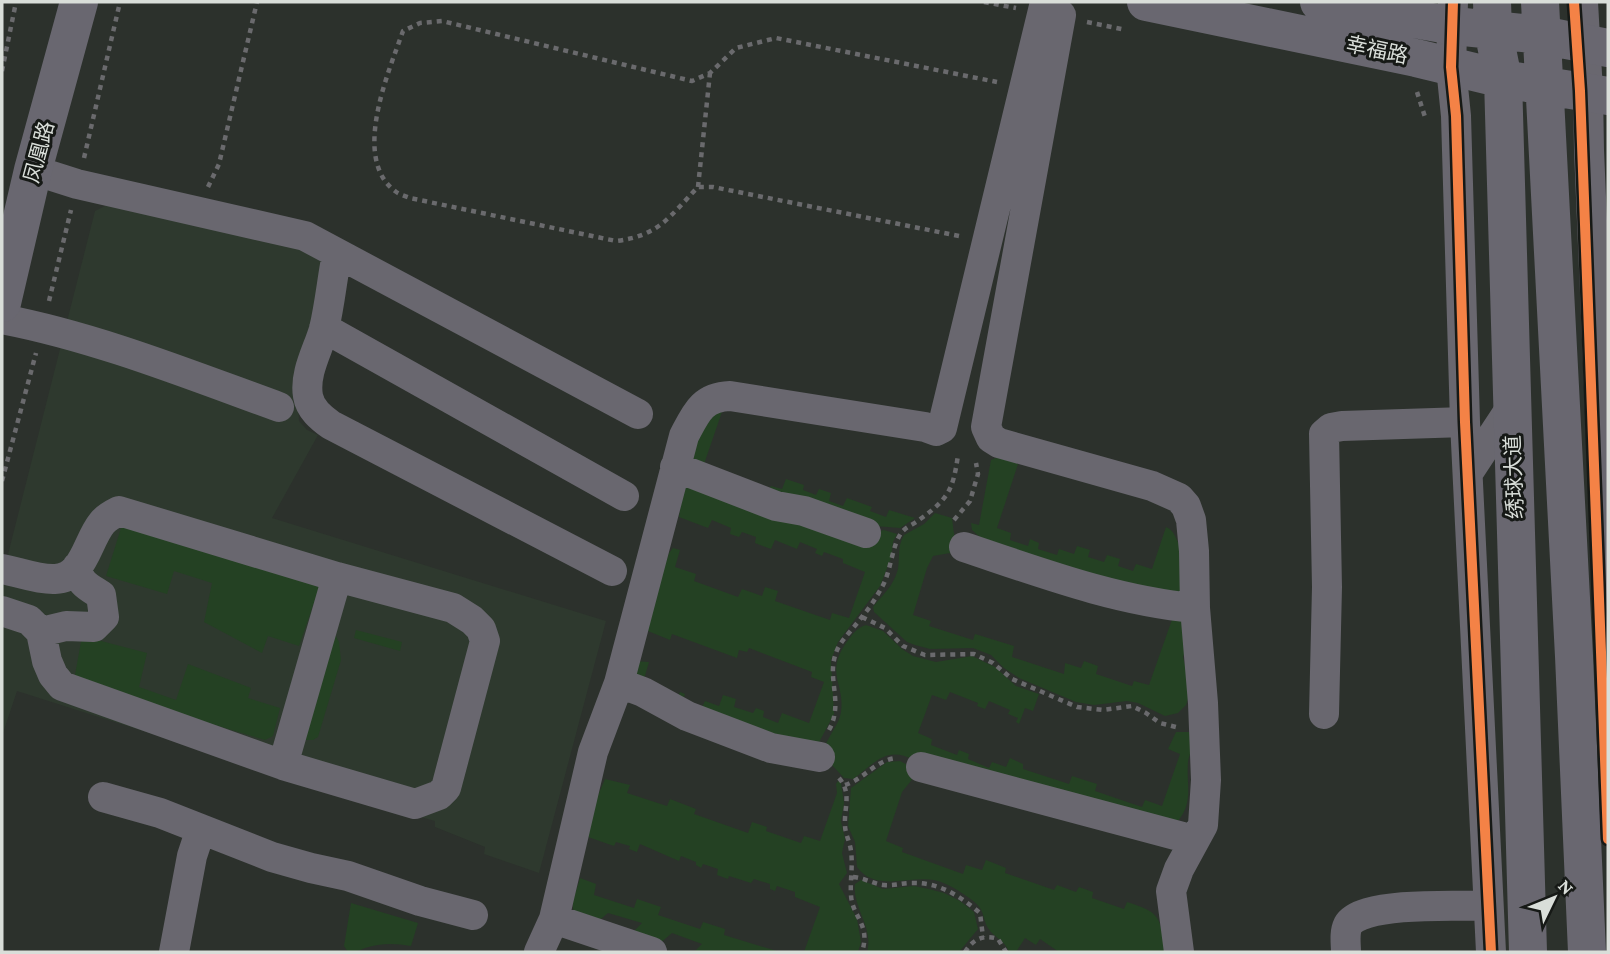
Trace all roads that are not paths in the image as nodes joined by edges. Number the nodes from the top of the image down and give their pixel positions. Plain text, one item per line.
1 (54, 2) edge
2 (79, 2) edge
3 (1319, 2) edge
4 (1583, 2) edge
5 (1056, 7) edge
6 (1453, 14) edge
7 (1137, 16) edge
8 (1492, 16) edge
9 (1540, 18) edge
10 (1597, 46) edge
11 (1451, 66) junction
12 (1503, 79) junction
13 (1545, 86) junction
14 (1598, 94) edge
15 (33, 170) junction
16 (2, 204) edge
17 (337, 254) junction
18 (2, 303) edge
19 (2, 319) edge
20 (324, 328) junction
21 (1512, 406) junction
22 (279, 407) dead end
23 (638, 414) dead end
24 (1465, 422) junction
25 (1604, 460) edge
26 (675, 467) junction
27 (1468, 473) junction
28 (624, 496) dead end
29 (1566, 501) junction
30 (866, 533) dead end
31 (964, 547) road end
32 (77, 567) junction
33 (2, 569) edge
34 (612, 572) dead end
35 (337, 577) junction
36 (1608, 600) edge
37 (1195, 608) junction
38 (2, 611) edge
39 (41, 632) junction
40 (620, 683) junction
41 (1324, 714) dead end
42 (820, 757) road end
43 (282, 765) junction
44 (921, 767) road end
45 (103, 797) dead end
46 (201, 829) junction
47 (1194, 841) junction
48 (1526, 881) junction
49 (473, 915) dead end
50 (554, 919) junction
51 (1490, 931) edge
52 (174, 952) edge
53 (539, 952) edge
54 (652, 952) edge
55 (1179, 952) edge
56 (1346, 952) edge
57 (1528, 952) edge
58 (1587, 952) edge

1 - 16 main road, 凤凰路
2 - 15 main road, 凤凰路
3 - 6 main road, 幸福路
4 - 10 street
5 - 26 street
5 - 37 street
6 - 8 main road, 幸福路
6 - 11 street
7 - 11 main road, 幸福路
8 - 9 main road, 幸福路
8 - 12 main road, 绣球大道
9 - 10 main road, 幸福路
9 - 13 main road
10 - 14 street
11 - 12 main road, 幸福路
11 - 24 street
12 - 13 main road, 幸福路
12 - 21 main road, 绣球大道
13 - 14 main road, 幸福路
13 - 29 main road
14 - 25 street
15 - 17 street
15 - 18 main road, 凤凰路
17 - 20 street
17 - 23 street
19 - 22 street
20 - 28 street
20 - 34 street
21 - 27 street
21 - 48 main road, 绣球大道
24 - 27 street
24 - 41 street
25 - 29 street
25 - 36 street
26 - 30 street
26 - 40 street
27 - 51 street
29 - 58 main road
31 - 37 street
32 - 33 street
32 - 35 street
32 - 39 street
35 - 43 street
35 - 43 street
37 - 47 street
38 - 39 street
39 - 43 street
40 - 42 street
40 - 50 street
44 - 47 street
45 - 46 street
46 - 49 street
46 - 52 street
47 - 55 street
48 - 51 street
48 - 57 main road, 绣球大道
50 - 53 street
50 - 54 street
51 - 56 street

